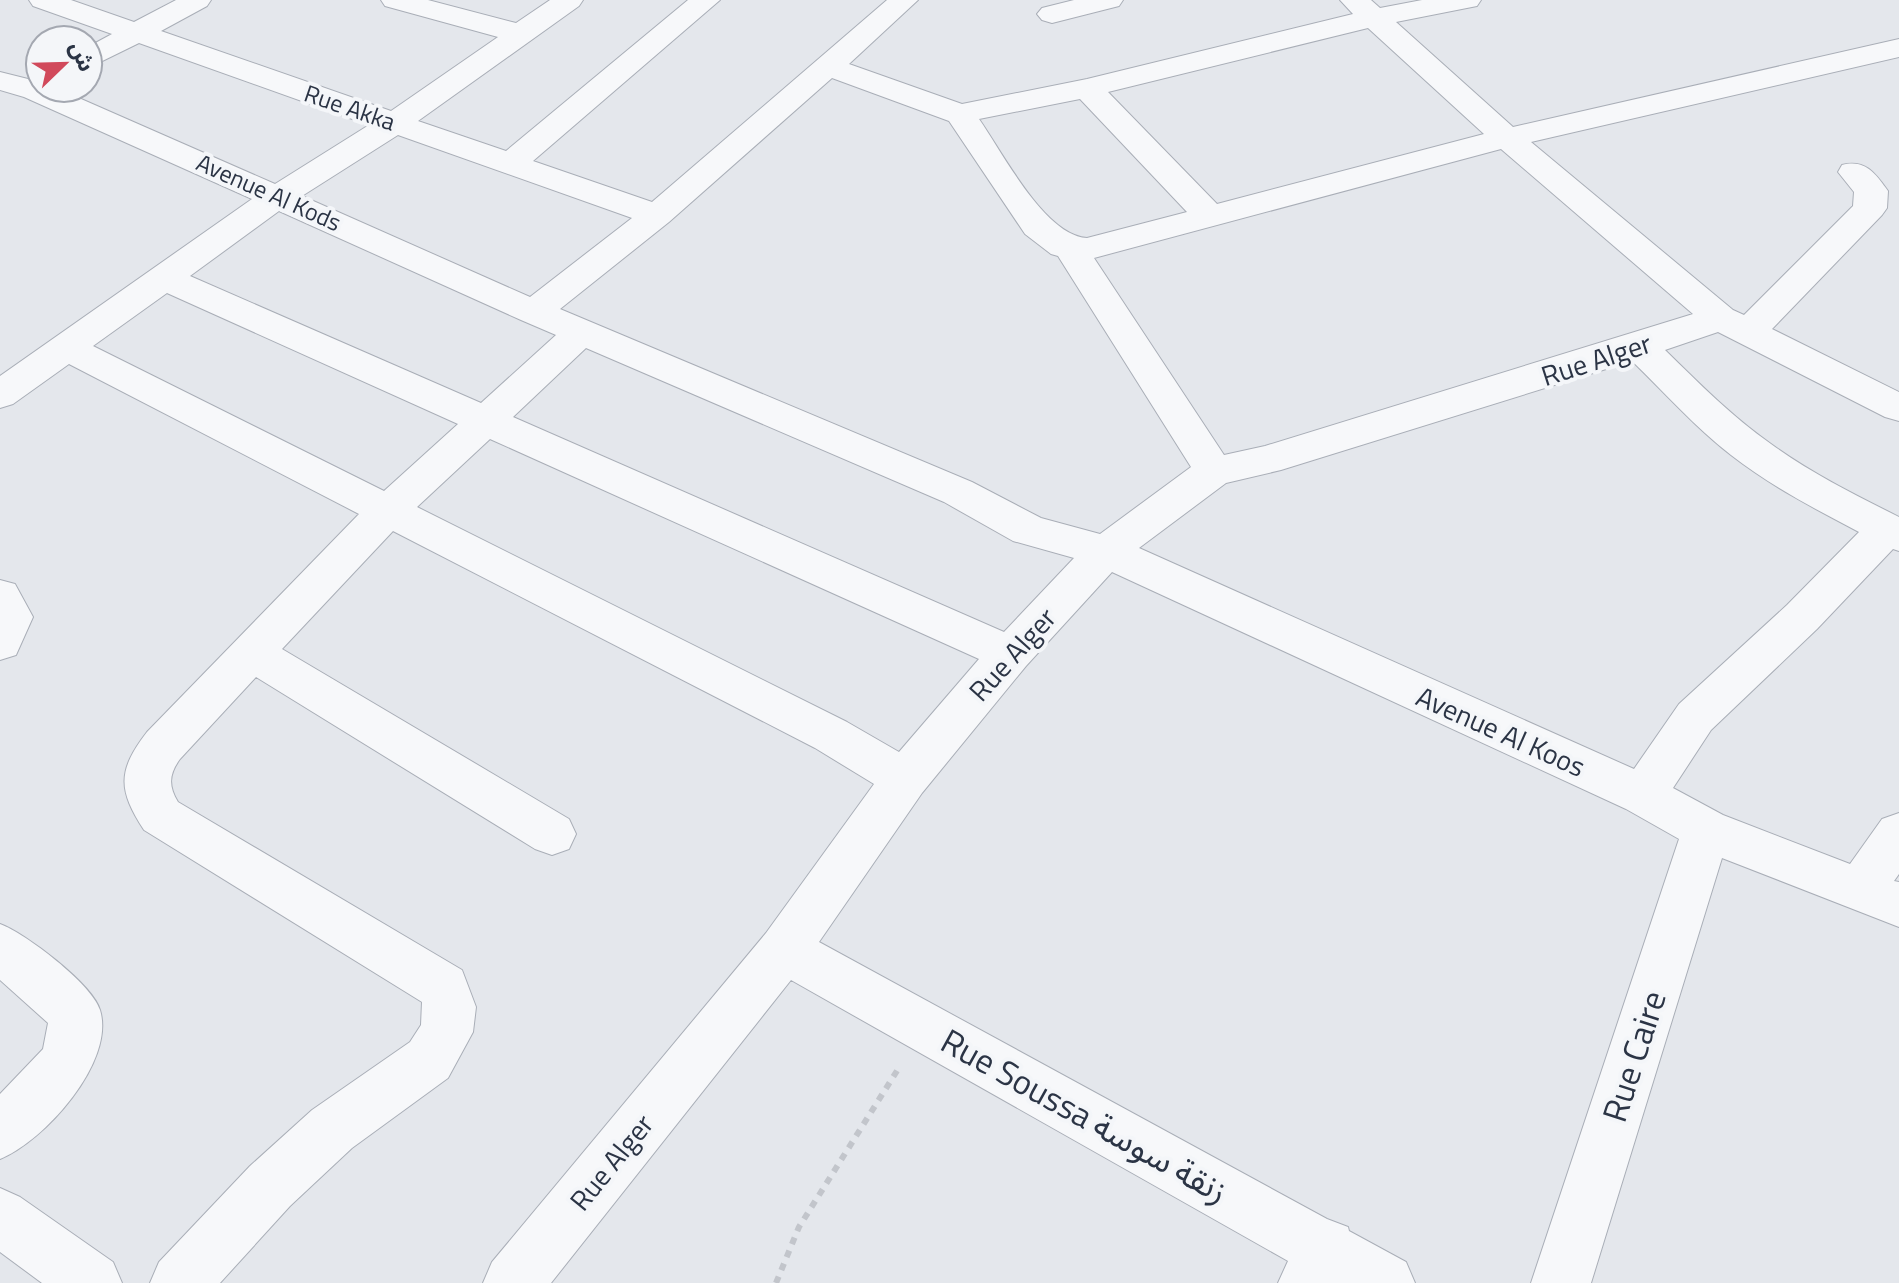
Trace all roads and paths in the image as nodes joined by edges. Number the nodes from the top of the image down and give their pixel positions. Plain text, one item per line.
1 (43, 0) edge
2 (197, 0) edge
3 (395, 0) edge
4 (569, 0) edge
5 (706, 0) edge
6 (904, 0) edge
7 (1109, 0) edge
8 (1467, 0) edge
9 (1364, 9) edge
10 (1052, 14) dead end
11 (133, 33) junction
12 (522, 34) junction
13 (1899, 48) edge
14 (104, 50) edge
15 (829, 67) junction
16 (0, 81) edge
17 (24, 85) edge
18 (1087, 88) junction
19 (24, 96) edge
20 (74, 104) edge
21 (0, 111) edge
22 (960, 114) junction
23 (396, 122) junction
24 (1507, 138) junction
25 (511, 163) junction
26 (1854, 172) dead end
27 (279, 196) junction
28 (657, 215) junction
29 (1212, 218) junction
30 (1070, 248) junction
31 (162, 277) junction
32 (534, 312) junction
33 (1734, 325) junction
34 (582, 332) junction
35 (1639, 346) junction
36 (65, 347) junction
37 (0, 395) edge
38 (1899, 408) edge
39 (487, 421) junction
40 (1214, 471) junction
41 (388, 510) junction
42 (1893, 532) edge
43 (1106, 551) junction
44 (0, 596) edge
45 (0, 643) edge
46 (251, 652) junction
47 (1010, 654) junction
48 (905, 779) junction
49 (1643, 795) junction
50 (1706, 830) junction
51 (552, 834) dead end
52 (1899, 834) edge
53 (1880, 896) edge
54 (0, 947) edge
55 (784, 949) junction
56 (925, 1027) junction
57 (0, 1132) edge
58 (0, 1217) edge
59 (1318, 1266) edge
60 (92, 1283) edge
61 (180, 1283) edge
62 (513, 1283) edge
63 (776, 1283) edge
64 (1385, 1283) edge
65 (1561, 1283) edge

1 - 11 street, Rue Akka
2 - 11 street
3 - 12 street
4 - 12 street
5 - 25 street
6 - 15 street
7 - 10 street
8 - 9 street
9 - 18 street
9 - 24 street
11 - 14 street
11 - 23 street, Rue Akka
12 - 23 street
13 - 24 street
15 - 22 street
15 - 28 street
16 - 17 street, Avenue Al Kods
18 - 22 street
18 - 29 street
19 - 21 street
20 - 27 street, Avenue Al Kods
22 - 30 street
23 - 25 street, Rue Akka
23 - 27 street
24 - 29 street
24 - 33 street
25 - 28 street, Rue Akka
26 - 33 street
27 - 31 street
27 - 32 street, Avenue Al Kods
28 - 32 street
29 - 30 street
30 - 40 street
31 - 36 street
31 - 39 street
32 - 34 street, Avenue Al Kods
33 - 35 street, Rue Alger
33 - 38 street
34 - 39 street
34 - 43 street, Avenue Al Koos
35 - 40 street, Rue Alger
35 - 42 street
36 - 37 street
36 - 41 street
39 - 41 street
39 - 47 street
40 - 43 street, Rue Alger
41 - 46 street
41 - 48 street
42 - 49 street
43 - 47 street, Rue Alger
43 - 49 street, Avenue Al Koos
44 - 45 street
46 - 51 street
46 - 61 street
47 - 48 street, Rue Alger
48 - 55 street, Rue Alger
49 - 50 street, Avenue Al Koos
50 - 53 street, Avenue Al Koos
50 - 65 street, Rue Caire
52 - 53 street
54 - 57 street
55 - 56 street, Rue Soussa زنقة سوسة
55 - 62 street, Rue Alger
56 - 59 street, Rue Soussa زنقة سوسة
56 - 63 path
58 - 60 street
59 - 64 street, Rue Soussa زنقة سوسة

